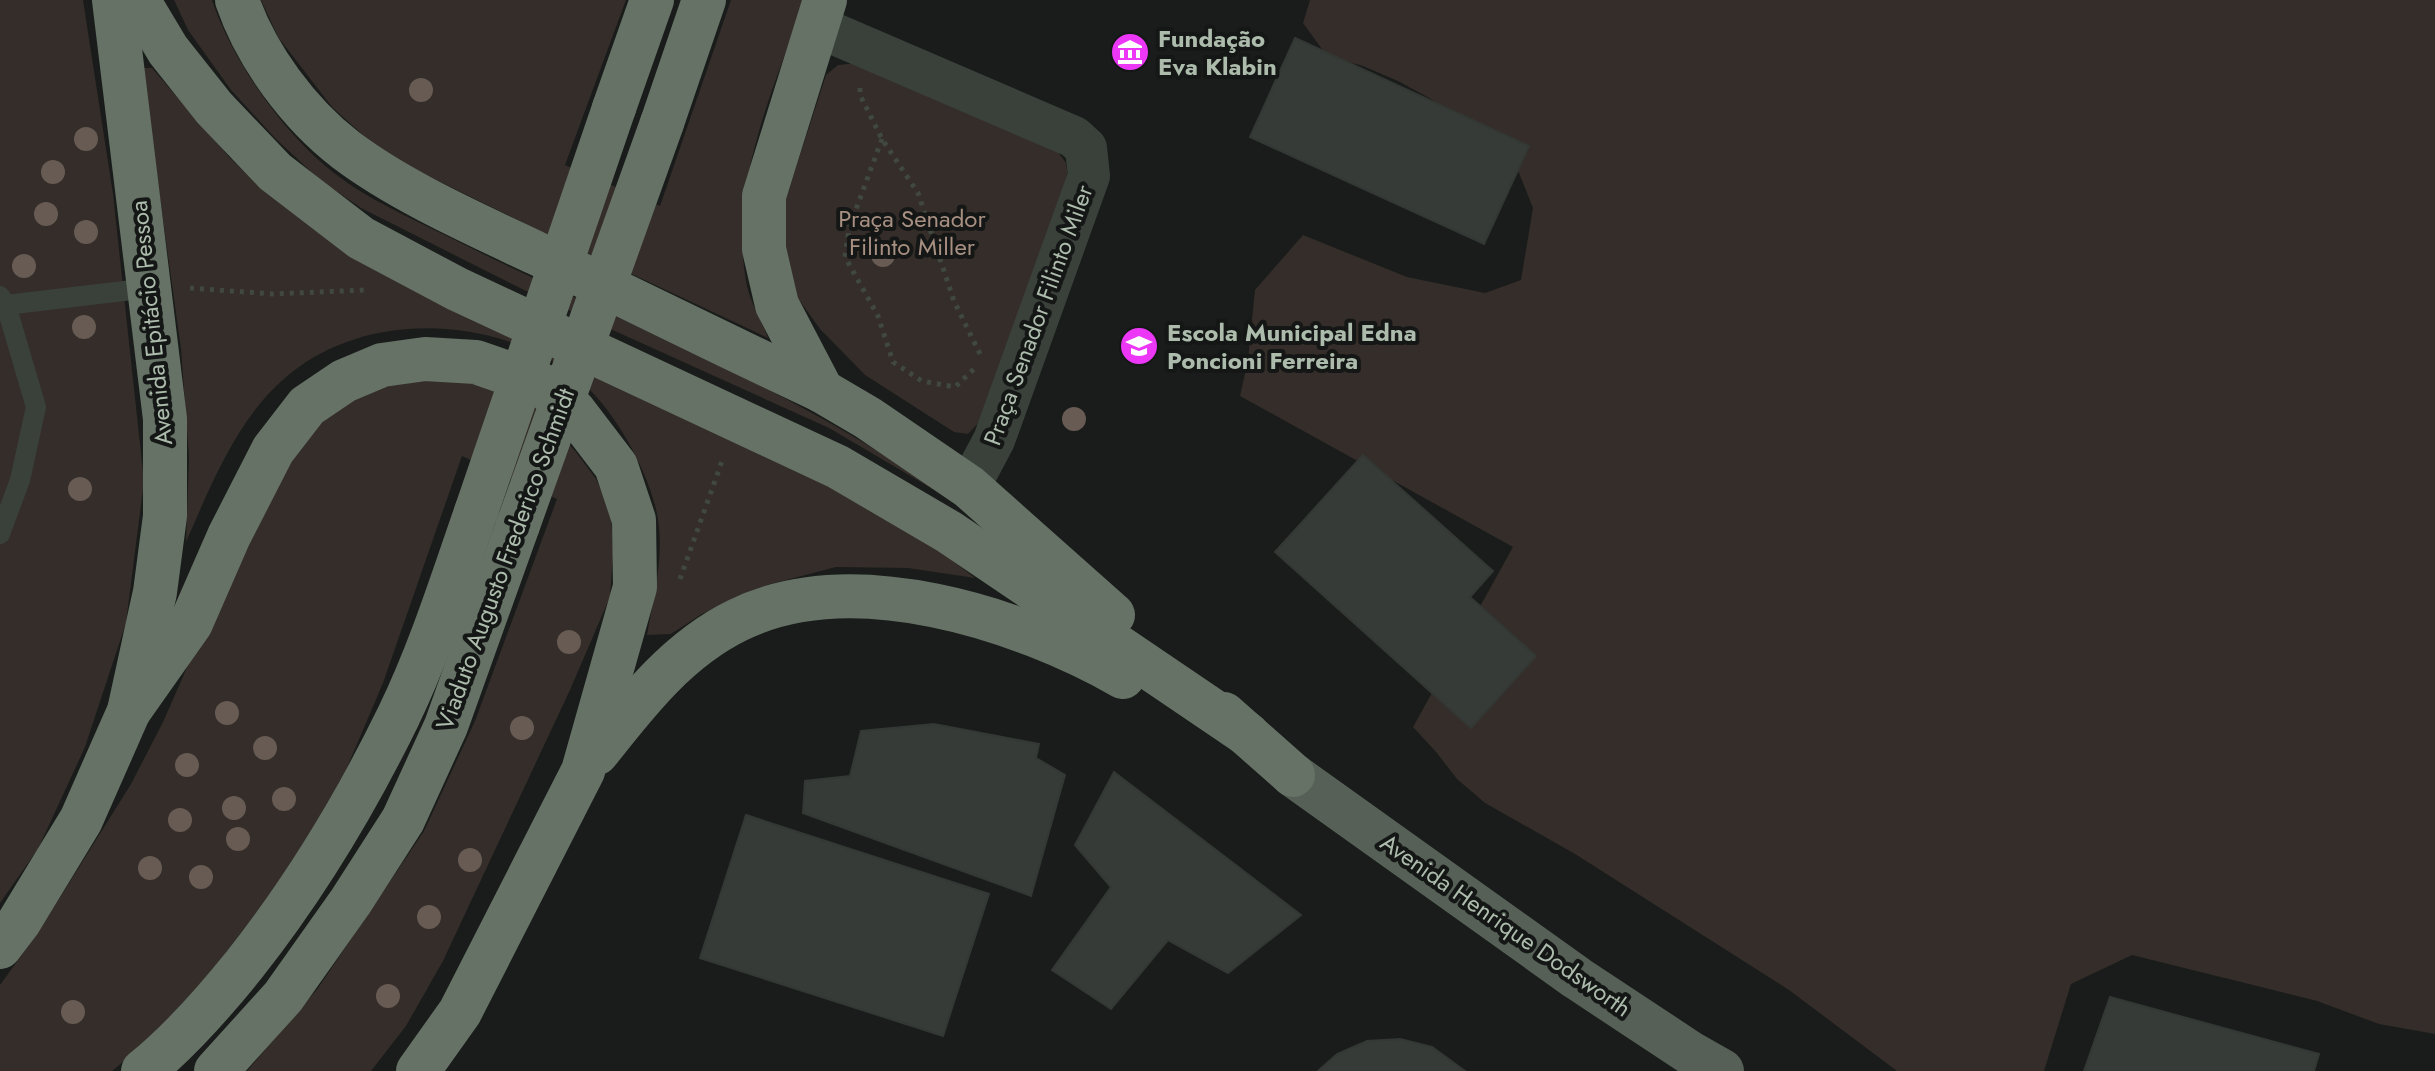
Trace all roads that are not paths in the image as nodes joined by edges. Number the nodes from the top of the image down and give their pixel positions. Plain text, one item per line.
1 (114, 0) edge
2 (138, 0) edge
3 (237, 0) edge
4 (652, 0) edge
5 (704, 0) edge
6 (821, 13) edge
7 (149, 288) junction
8 (3, 301) edge
9 (822, 391) junction
10 (969, 487) junction
11 (0, 534) edge
12 (129, 711) junction
13 (1247, 734) junction
14 (583, 771) junction
15 (1293, 775) junction
16 (0, 947) edge
17 (143, 1071) edge
18 (216, 1071) edge
19 (418, 1071) edge
20 (1722, 1071) edge

1 - 7 highway, Avenida Epitácio Pessoa
2 - 13 highway
3 - 9 highway
4 - 17 highway, bridge
5 - 18 highway, Viaduto Augusto Frederico Schmidt, bridge
6 - 9 highway
6 - 10 street, Praça Senador Filinto Miler
7 - 8 lane
7 - 12 highway, Avenida Epitácio Pessoa
8 - 11 lane
9 - 10 highway
10 - 13 highway
12 - 14 highway
12 - 16 highway, Avenida Epitácio Pessoa
13 - 15 highway
14 - 15 highway
14 - 19 highway
15 - 20 main road, Avenida Henrique Dodsworth

